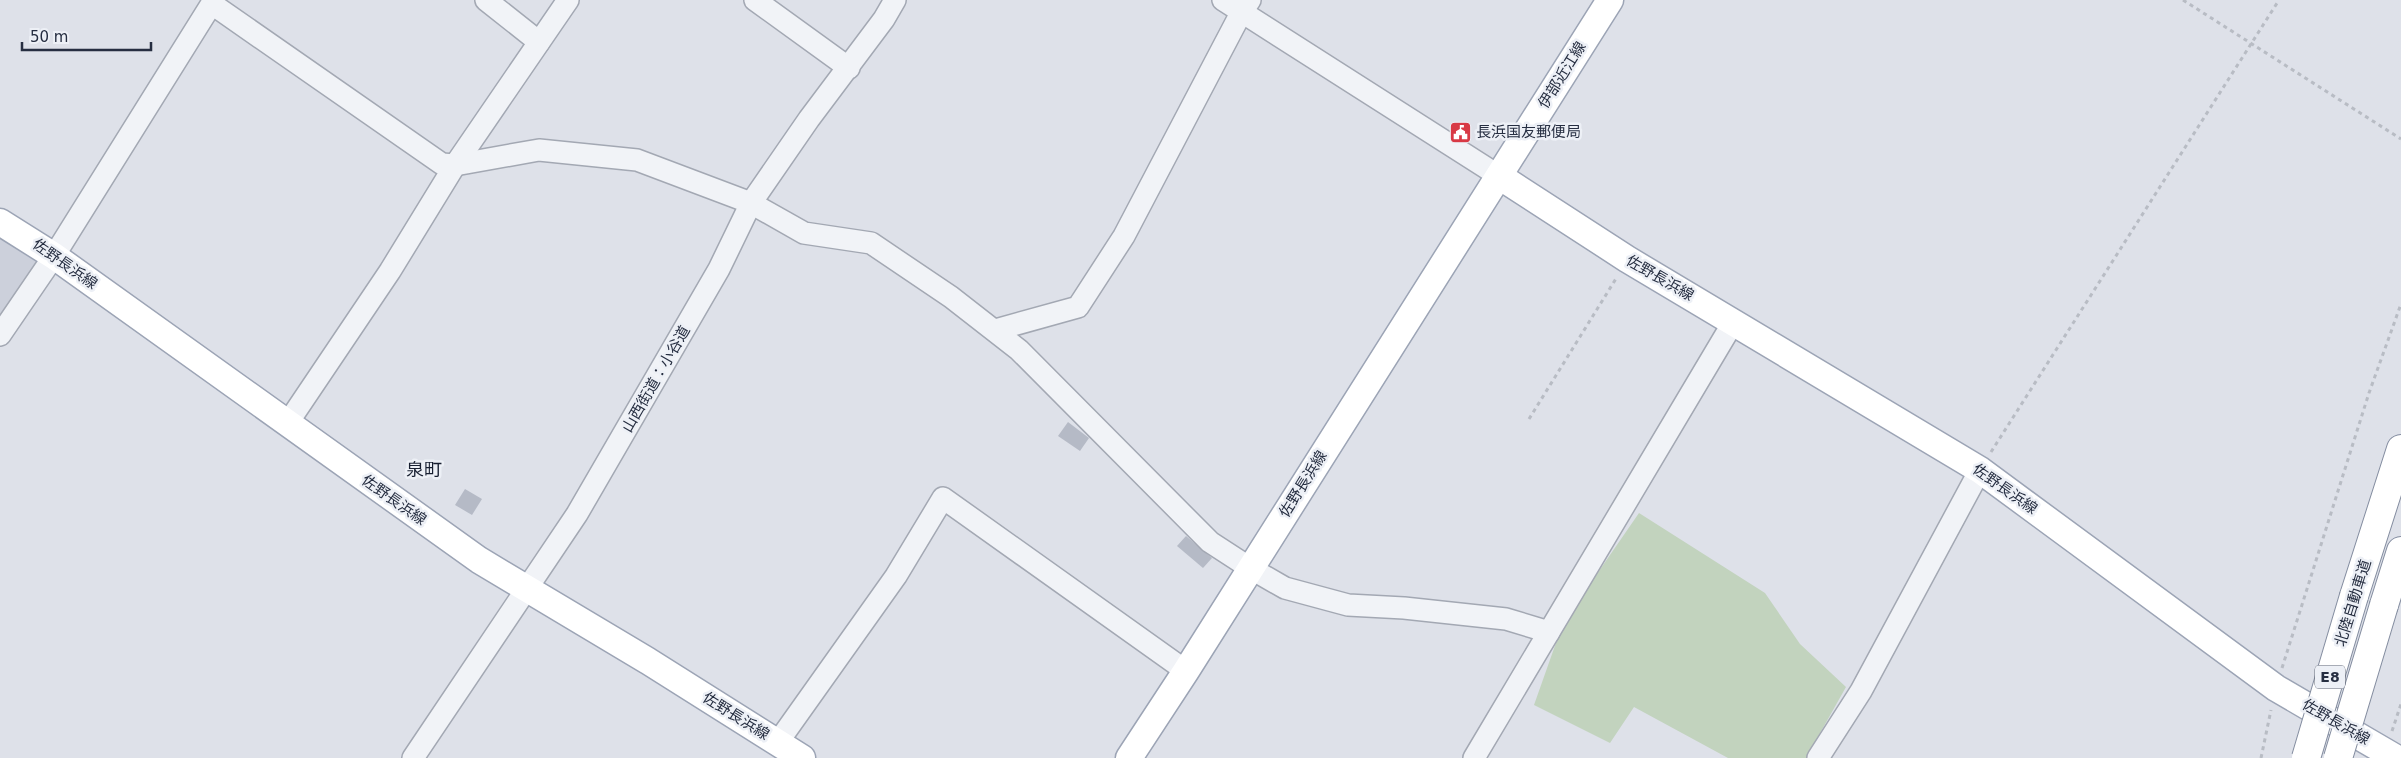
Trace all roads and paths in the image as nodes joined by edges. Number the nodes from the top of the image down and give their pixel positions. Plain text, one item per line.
1 (486, 0) edge
2 (568, 0) edge
3 (755, 0) edge
4 (895, 0) edge
5 (1223, 0) edge
6 (1610, 0) edge
7 (2183, 0) edge
8 (2279, 0) edge
9 (213, 2) edge
10 (1245, 6) edge
11 (539, 42) junction
12 (2252, 44) junction
13 (850, 68) junction
14 (2401, 139) edge
15 (455, 165) junction
16 (1498, 176) junction
17 (751, 203) junction
18 (0, 222) edge
19 (54, 256) junction
20 (1627, 259) junction
21 (2401, 304) edge
22 (1734, 321) junction
23 (994, 330) junction
24 (0, 335) edge
25 (1529, 419) dead end
26 (287, 424) junction
27 (2401, 449) edge
28 (1980, 470) junction
29 (2401, 551) edge
30 (1250, 568) junction
31 (529, 589) junction
32 (1549, 632) junction
33 (1186, 671) junction
34 (2276, 688) junction
35 (2401, 704) edge
36 (778, 742) junction
37 (2388, 756) edge
38 (413, 758) edge
39 (802, 758) edge
40 (1128, 758) edge
41 (1474, 758) edge
42 (1818, 758) edge
43 (2261, 758) edge
44 (2306, 758) edge
45 (2338, 758) edge

1 - 11 street
2 - 11 street
3 - 13 street
4 - 13 street, 山西街道：小谷道
5 - 10 street
6 - 16 main road, 伊部近江線
7 - 12 path
8 - 12 path
9 - 15 street
9 - 19 street
10 - 16 street
10 - 23 street
11 - 15 street
12 - 14 path
12 - 28 path
13 - 17 street, 山西街道：小谷道
15 - 17 street
15 - 26 street
16 - 20 main road, 佐野長浜線
16 - 30 main road, 佐野長浜線
17 - 23 street
17 - 31 street, 山西街道：小谷道
18 - 19 main road, 佐野長浜線
19 - 24 street
19 - 26 main road, 佐野長浜線
20 - 22 main road, 佐野長浜線
20 - 25 path
21 - 34 path
22 - 28 main road, 佐野長浜線
22 - 32 street
23 - 30 street
26 - 31 main road, 佐野長浜線
27 - 44 highway, 北陸自動車道 / E8, bridge
28 - 34 main road, 佐野長浜線
28 - 42 street
29 - 45 highway, 北陸自動車道 / E8, bridge
30 - 32 street
30 - 33 main road, 佐野長浜線
31 - 36 main road, 佐野長浜線
31 - 38 street, 山西街道：小谷道
32 - 41 street
33 - 36 street
33 - 40 main road, 佐野長浜線
34 - 37 main road, 佐野長浜線
34 - 43 path
35 - 37 path
36 - 39 main road, 佐野長浜線

